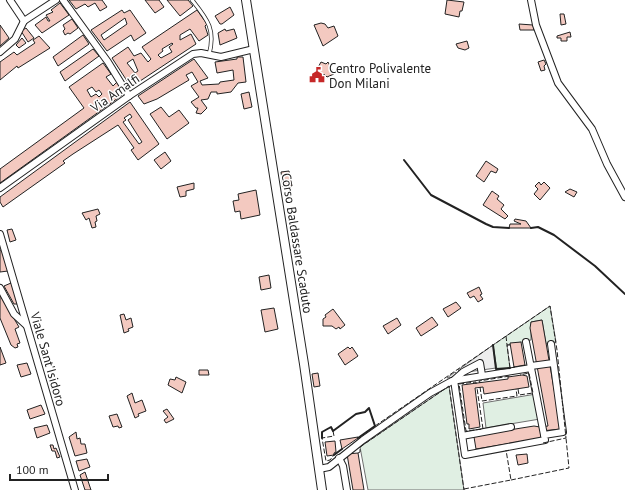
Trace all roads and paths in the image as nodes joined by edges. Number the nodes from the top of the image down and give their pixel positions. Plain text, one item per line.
1 (10, 0) edge
2 (56, 0) edge
3 (63, 0) edge
4 (192, 0) edge
5 (246, 0) edge
6 (531, 0) edge
7 (24, 21) junction
8 (254, 48) junction
9 (0, 52) edge
10 (209, 55) junction
11 (129, 96) junction
12 (0, 188) edge
13 (625, 197) edge
14 (0, 236) edge
15 (0, 288) edge
16 (27, 325) junction
17 (526, 342) dead end
18 (551, 344) dead end
19 (553, 363) junction
20 (531, 367) junction
21 (482, 375) junction
22 (454, 380) junction
23 (510, 427) dead end
24 (544, 435) junction
25 (462, 436) junction
26 (339, 458) junction
27 (319, 469) junction
28 (75, 490) edge
29 (322, 490) edge
30 (347, 490) edge

1 - 7 street
2 - 7 street
3 - 11 street
4 - 10 lane
5 - 8 street, Corso Baldassare Scaduto
6 - 13 street
7 - 9 street
8 - 10 street, Via Amalfi
8 - 27 street, Corso Baldassare Scaduto
10 - 11 street, Via Amalfi
11 - 12 street, Via Amalfi
14 - 16 street, Viale Sant'Isidoro
15 - 16 street
16 - 28 street, Viale Sant'Isidoro
17 - 20 street
18 - 19 street
19 - 20 street
19 - 24 street
20 - 21 street
20 - 24 street
21 - 22 street
21 - 22 street
22 - 25 street
22 - 26 street
23 - 25 street
24 - 25 street
26 - 27 street
26 - 30 street
27 - 29 street, Corso Baldassare Scaduto

